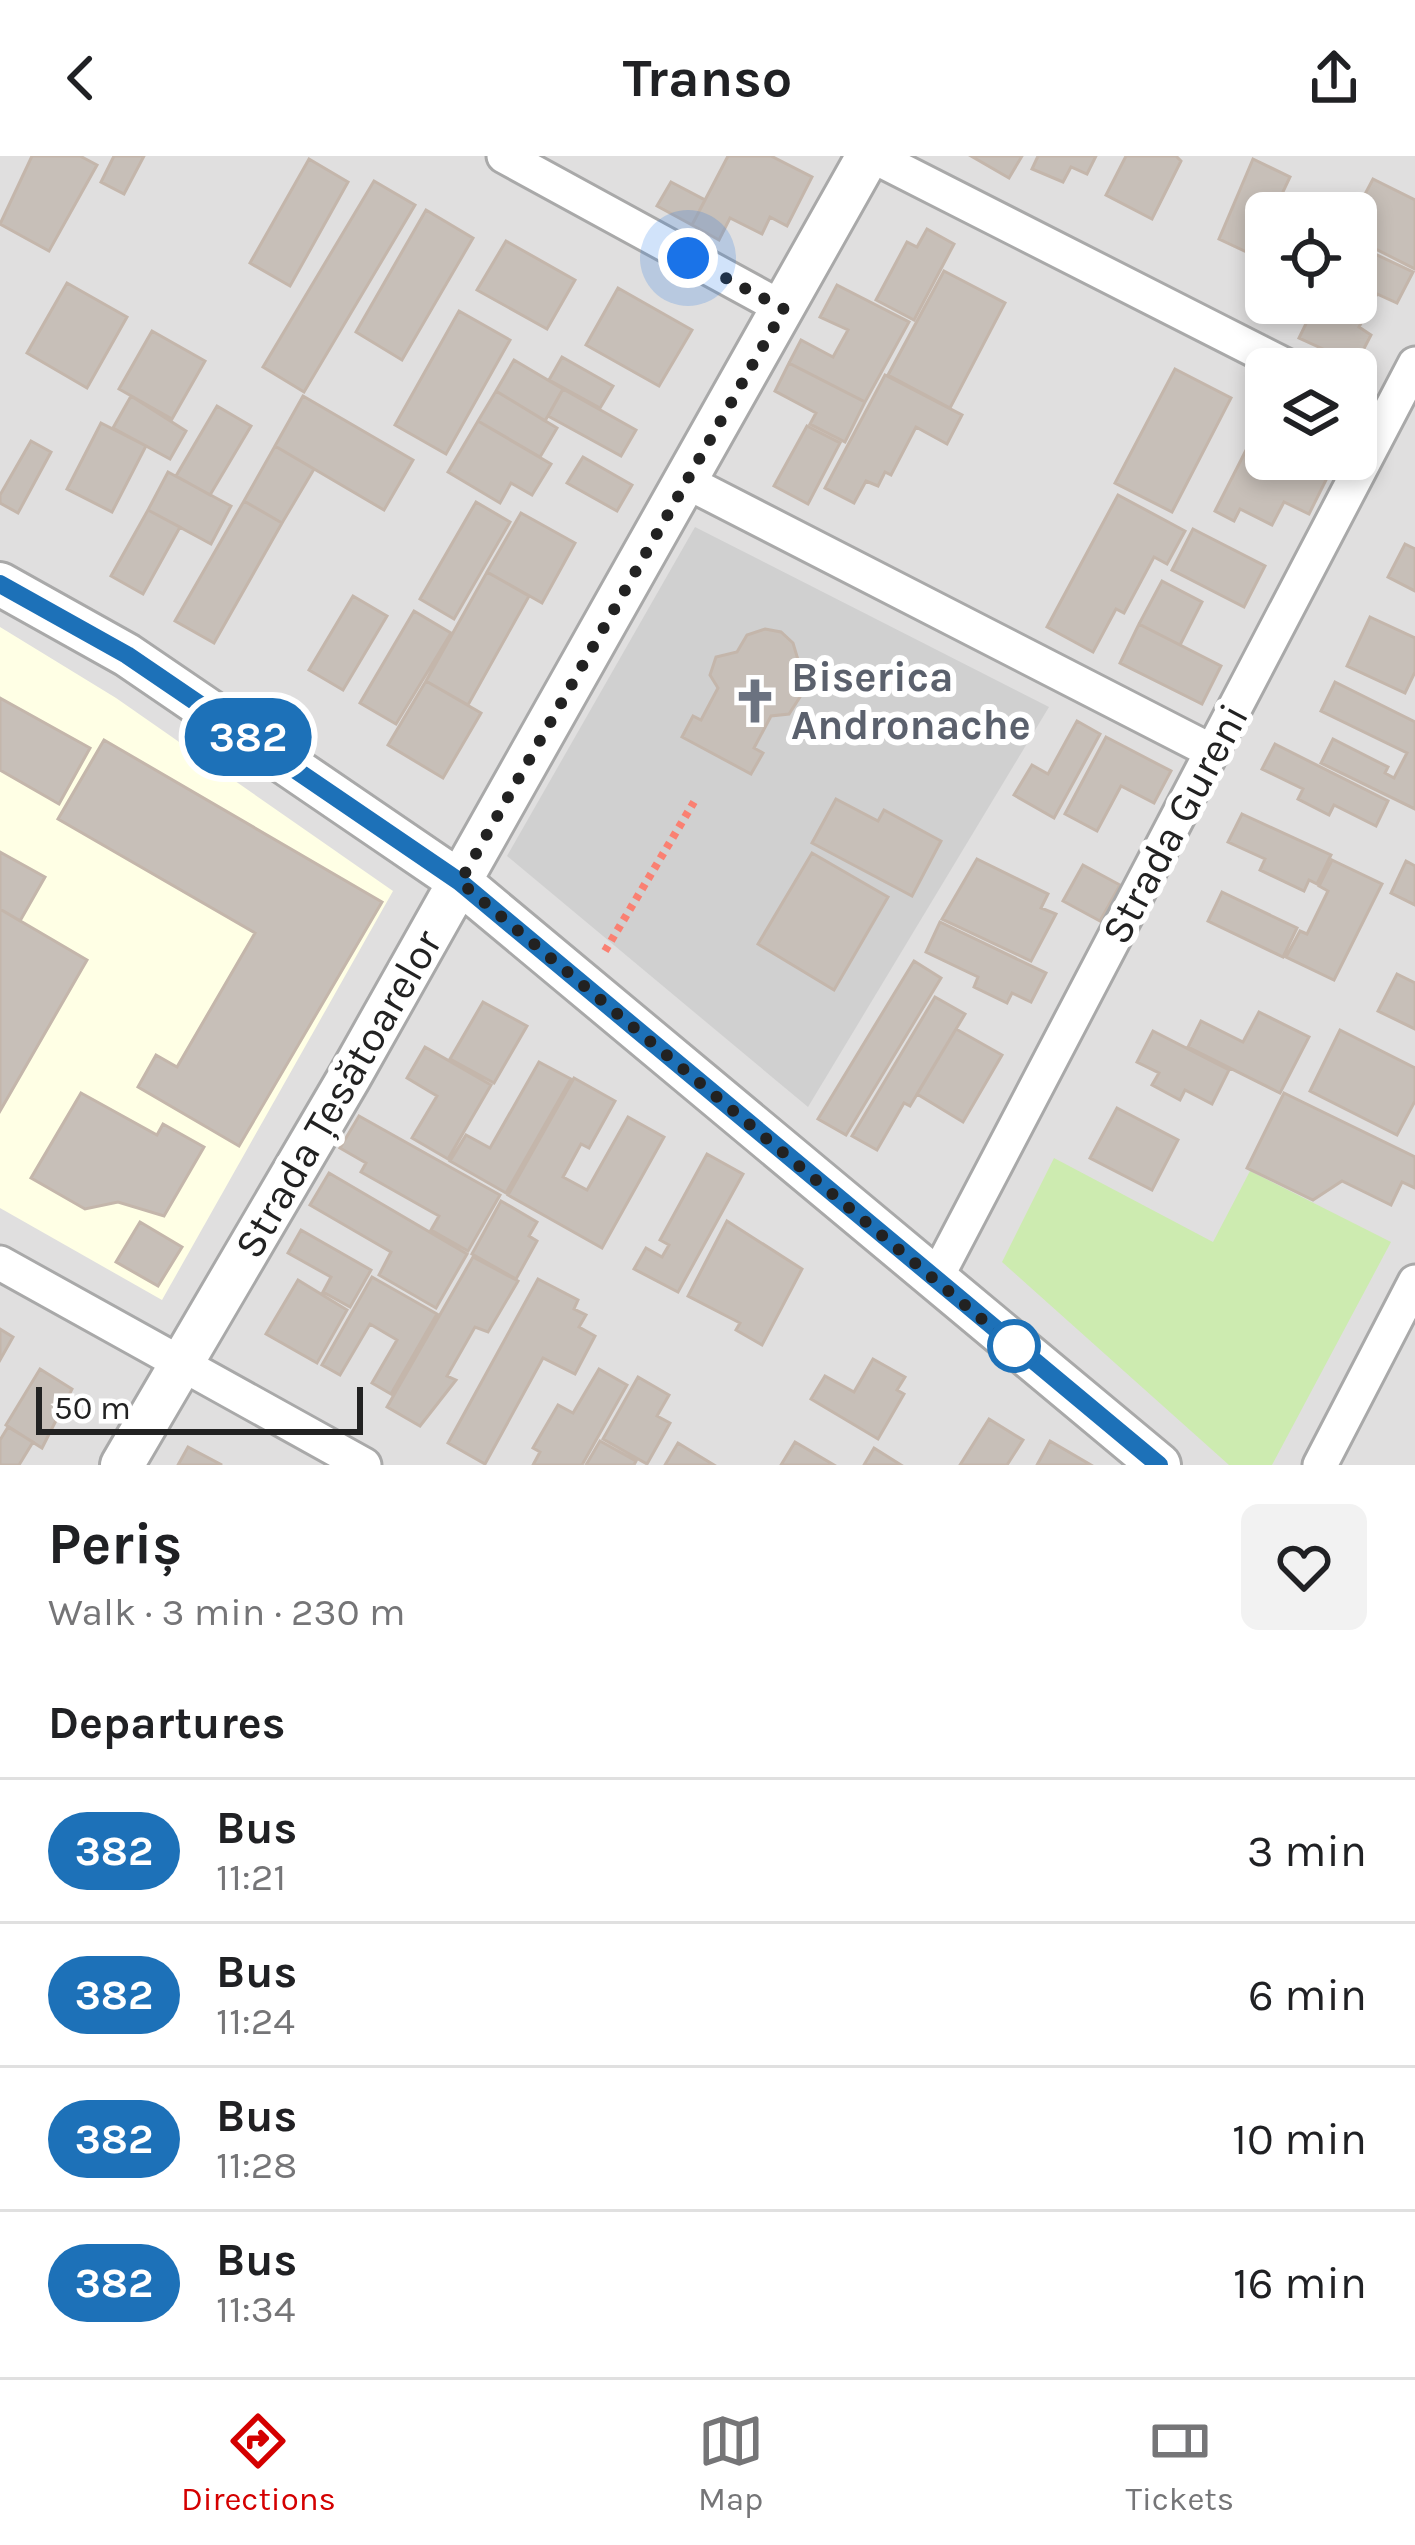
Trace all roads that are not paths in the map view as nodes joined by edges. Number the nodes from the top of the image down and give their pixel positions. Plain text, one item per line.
1 (504, 156) edge
2 (870, 156) edge
3 (784, 309) junction
4 (1250, 348) edge
5 (1415, 364) edge
6 (1377, 412) edge
7 (1387, 417) junction
8 (687, 482) junction
9 (0, 584) edge
10 (1213, 752) junction
11 (460, 882) junction
12 (0, 1263) edge
13 (934, 1282) junction
14 (1415, 1282) edge
15 (182, 1363) junction
16 (122, 1465) edge
17 (364, 1465) edge
18 (1159, 1465) edge
19 (1320, 1465) edge

1 - 3 street
2 - 3 street, Strada Țesătoarelor
2 - 4 street
3 - 8 street, Strada Țesătoarelor
5 - 7 street, Strada Gureni
6 - 7 street
7 - 10 street, Strada Gureni
8 - 10 street
8 - 11 street, Strada Țesătoarelor
9 - 11 street
10 - 13 street, Strada Gureni
11 - 13 street
11 - 15 street, Strada Țesătoarelor
12 - 15 street
13 - 18 street
14 - 19 street
15 - 16 street, Strada Țesătoarelor
15 - 17 street

